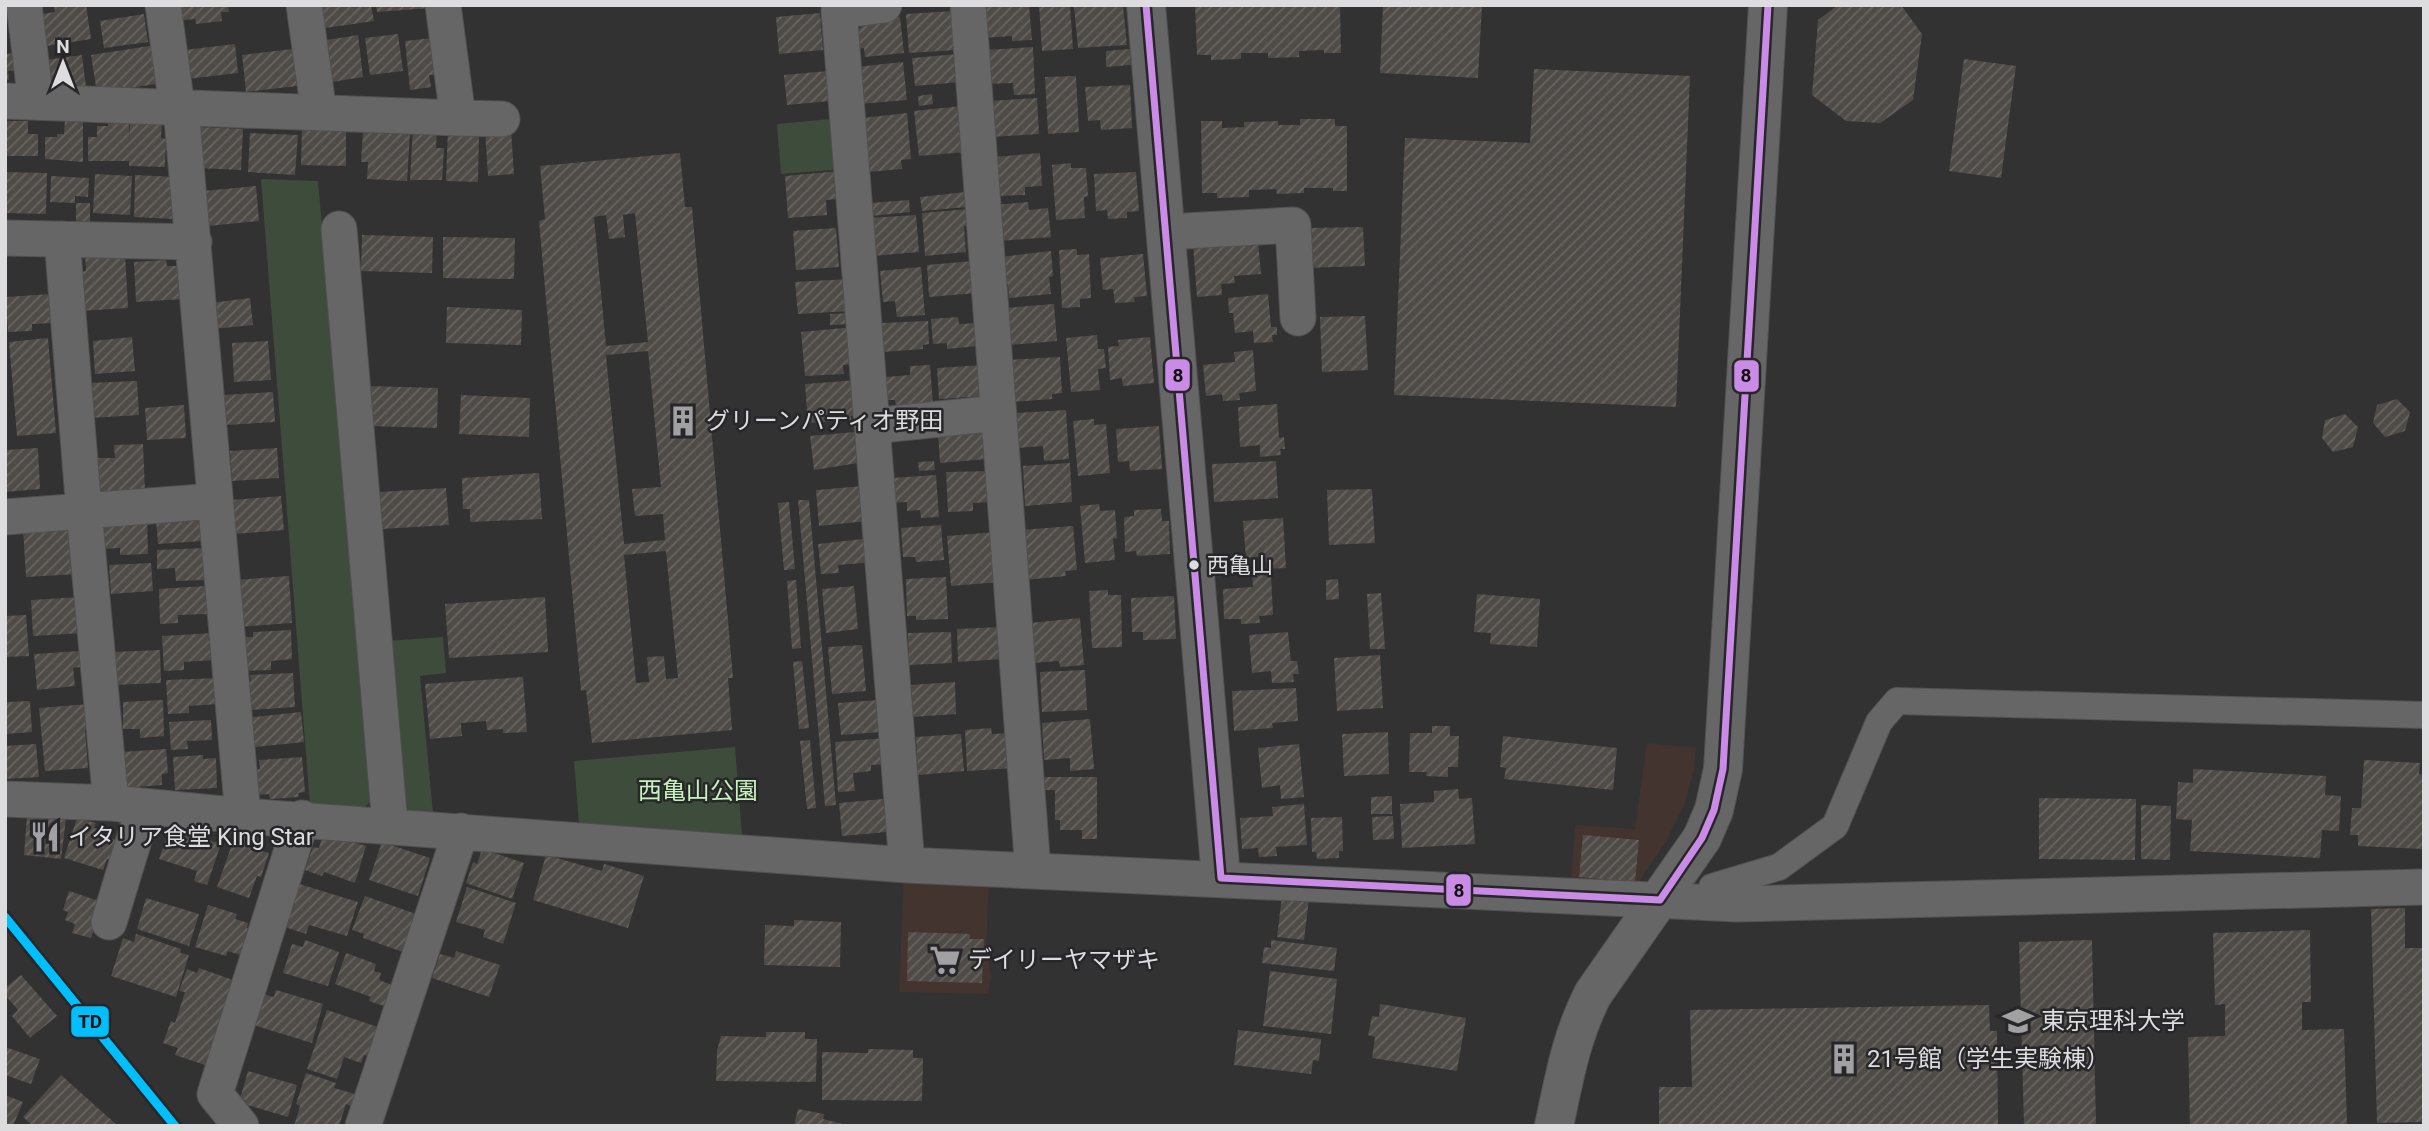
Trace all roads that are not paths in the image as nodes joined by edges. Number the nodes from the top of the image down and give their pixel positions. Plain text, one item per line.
1 (24, 5) edge
2 (163, 5) edge
3 (304, 5) edge
4 (443, 5) edge
5 (884, 5) edge
6 (968, 5) edge
7 (1146, 5) edge
8 (1768, 5) edge
9 (21, 101) edge
10 (179, 107) junction
11 (319, 113) junction
12 (458, 118) junction
13 (502, 119) dead end
14 (339, 229) dead end
15 (1166, 232) junction
16 (5, 238) edge
17 (62, 239) junction
18 (194, 243) junction
19 (1298, 318) dead end
20 (998, 413) junction
21 (872, 426) junction
22 (215, 501) junction
23 (84, 511) junction
24 (5, 517) edge
25 (2424, 715) edge
26 (5, 799) edge
27 (128, 805) junction
28 (243, 816) junction
29 (302, 818) junction
30 (390, 825) junction
31 (461, 831) junction
32 (907, 864) junction
33 (1033, 872) junction
34 (1221, 878) junction
35 (1712, 887) dead end
36 (2424, 887) edge
37 (1660, 900) junction
38 (109, 922) dead end
39 (241, 1126) edge
40 (363, 1126) edge
41 (1554, 1126) edge

1 - 9 street
2 - 10 street
3 - 11 street
4 - 12 street
5 - 21 street
6 - 20 street
7 - 15 street
8 - 37 street
9 - 10 street
10 - 11 street
10 - 18 street
11 - 12 street
12 - 13 street
14 - 30 street
15 - 19 street
15 - 34 street
16 - 17 street
17 - 18 street
17 - 23 street
18 - 22 street
20 - 21 street
20 - 33 street
21 - 32 street
22 - 23 street
22 - 28 street
23 - 24 street
23 - 27 street
25 - 35 street
26 - 27 street
27 - 28 street
27 - 38 street
28 - 29 street
29 - 30 street
29 - 39 street
30 - 31 street
31 - 32 street
31 - 40 street
32 - 33 street
33 - 34 street
34 - 37 street
36 - 37 street
37 - 41 street

